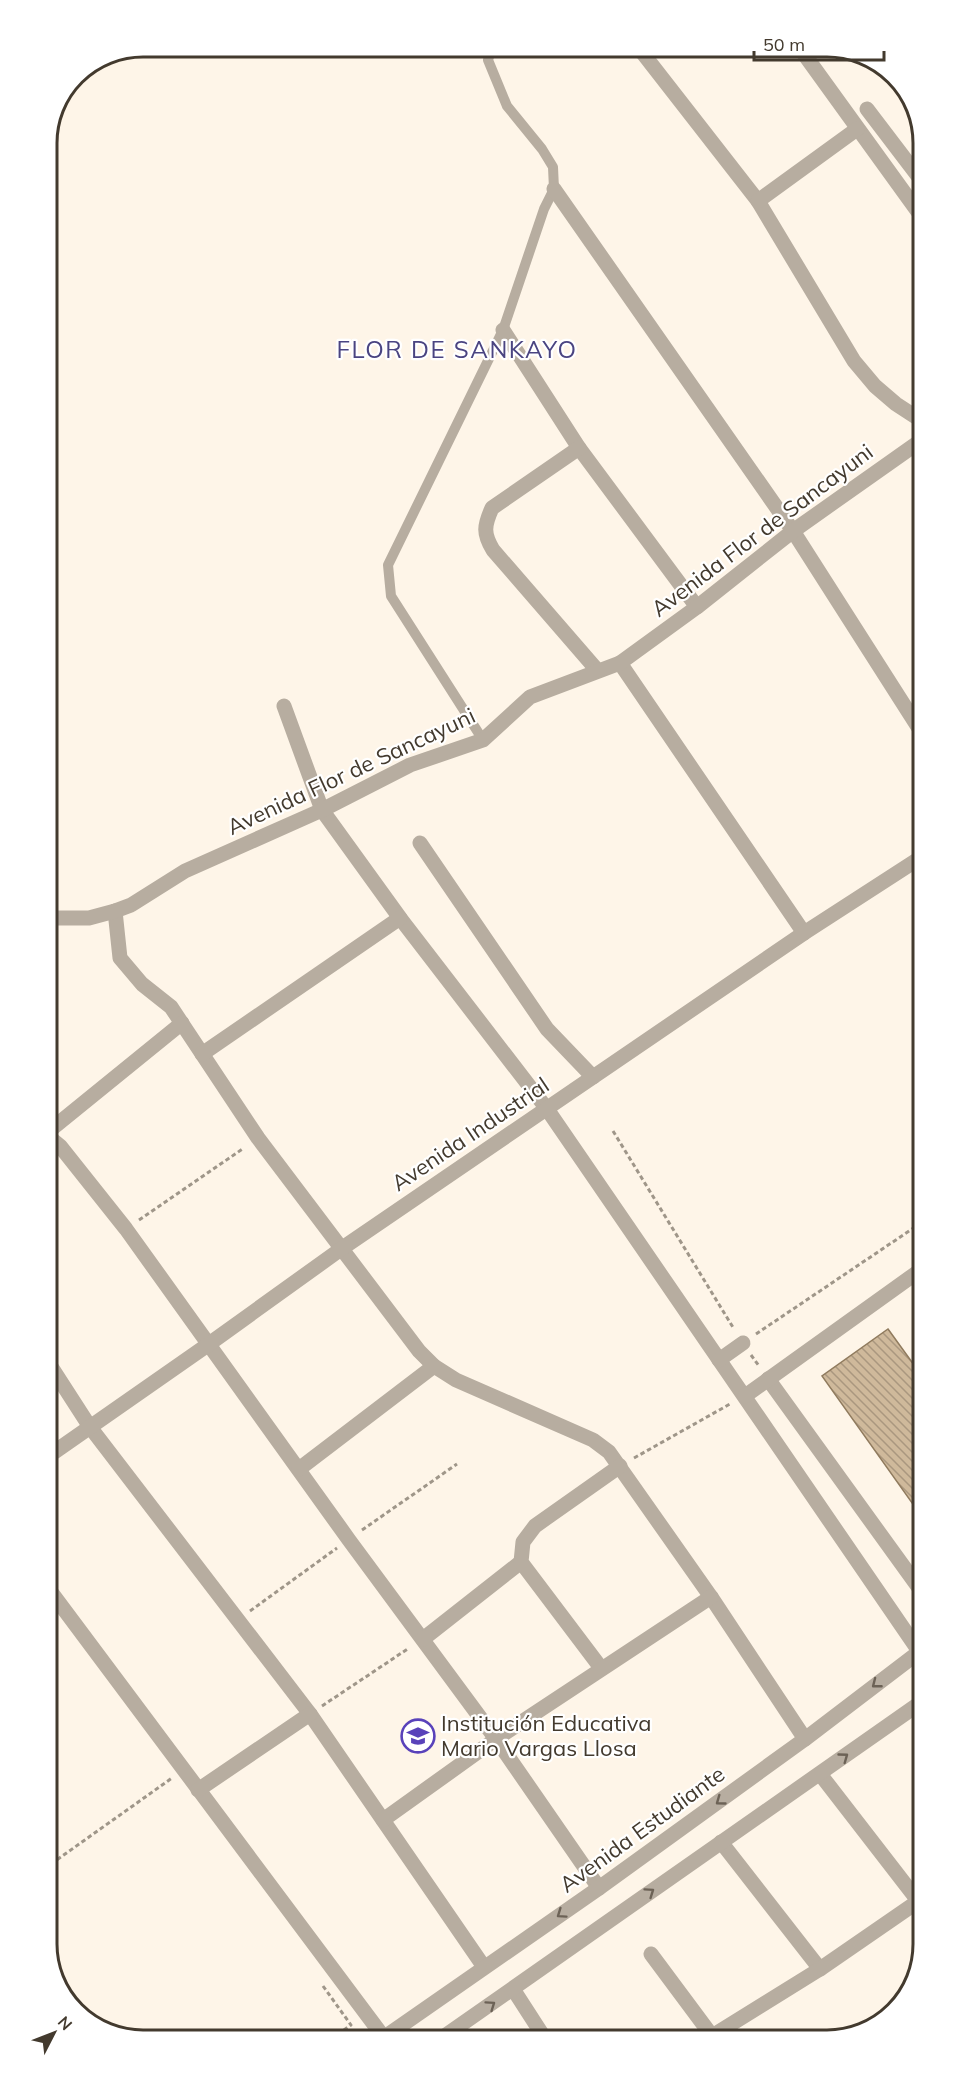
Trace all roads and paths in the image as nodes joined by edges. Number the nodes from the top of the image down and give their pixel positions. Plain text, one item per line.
1 (489, 57) edge
2 (646, 57) edge
3 (806, 57) edge
4 (867, 109) dead end
5 (857, 129) junction
6 (913, 169) edge
7 (554, 189) junction
8 (758, 201) junction
9 (913, 205) edge
10 (503, 330) junction
11 (913, 415) edge
12 (579, 448) junction
13 (913, 448) edge
14 (793, 531) junction
15 (697, 607) junction
16 (620, 663) junction
17 (597, 670) junction
18 (284, 706) dead end
19 (913, 719) edge
20 (483, 740) junction
21 (322, 810) junction
22 (420, 843) dead end
23 (913, 863) edge
24 (115, 911) junction
25 (57, 918) edge
26 (400, 918) junction
27 (804, 933) junction
28 (182, 1023) junction
29 (202, 1054) junction
30 (593, 1077) junction
31 (547, 1109) junction
32 (57, 1125) edge
33 (612, 1131) dead end
34 (258, 1138) junction
35 (57, 1144) edge
36 (913, 1228) edge
37 (126, 1229) junction
38 (341, 1249) junction
39 (913, 1275) edge
40 (743, 1343) junction
41 (209, 1344) junction
42 (719, 1360) junction
43 (434, 1365) junction
44 (57, 1376) edge
45 (768, 1379) junction
46 (745, 1396) junction
47 (90, 1426) junction
48 (57, 1450) edge
49 (620, 1466) junction
50 (299, 1469) junction
51 (521, 1562) junction
52 (913, 1580) edge
53 (711, 1597) junction
54 (57, 1600) edge
55 (423, 1639) junction
56 (913, 1640) edge
57 (913, 1658) edge
58 (601, 1668) junction
59 (913, 1708) edge
60 (310, 1714) junction
61 (496, 1739) junction
62 (805, 1739) junction
63 (820, 1774) junction
64 (172, 1778) dead end
65 (198, 1790) junction
66 (383, 1820) junction
67 (721, 1842) junction
68 (57, 1860) edge
69 (599, 1888) junction
70 (913, 1890) edge
71 (913, 1906) edge
72 (651, 1954) dead end
73 (484, 1967) junction
74 (820, 1970) junction
75 (513, 1989) junction
76 (378, 2030) edge
77 (395, 2030) edge
78 (454, 2030) edge
79 (539, 2030) edge
80 (708, 2030) edge
81 (722, 2030) edge

1 - 7 lane
2 - 8 street
3 - 5 street
4 - 6 street
5 - 8 street
5 - 9 street
7 - 10 lane
7 - 14 street
8 - 11 street
10 - 12 street
10 - 20 lane
12 - 15 street
12 - 17 street
13 - 14 street, Avenida Flor de Sancayuni
14 - 15 street, Avenida Flor de Sancayuni
14 - 19 street
15 - 16 street, Avenida Flor de Sancayuni
16 - 17 street, Avenida Flor de Sancayuni
16 - 27 street
17 - 20 street, Avenida Flor de Sancayuni
18 - 21 street
20 - 21 street, Avenida Flor de Sancayuni
21 - 24 street, Avenida Flor de Sancayuni
21 - 26 street
22 - 30 street
23 - 27 street, Avenida Industrial
24 - 25 street, Avenida Flor de Sancayuni
24 - 28 street
26 - 29 street
26 - 31 street
27 - 30 street, Avenida Industrial
28 - 29 street
28 - 32 street
29 - 34 street
30 - 31 street, Avenida Industrial
31 - 38 street, Avenida Industrial
31 - 42 street
33 - 40 path
34 - 37 path
34 - 38 street
35 - 37 street
36 - 40 path
37 - 41 street
38 - 41 street, Avenida Industrial
38 - 43 street
39 - 45 street
40 - 42 street
40 - 45 path
41 - 47 street, Avenida Industrial
41 - 50 street
42 - 46 street
43 - 49 street
43 - 50 street
44 - 47 street
45 - 46 street
45 - 52 street
46 - 49 path
46 - 56 street
47 - 48 street, Avenida Industrial
47 - 60 street
49 - 51 street
49 - 53 street
50 - 55 street
51 - 55 street
51 - 58 street
53 - 58 street
53 - 62 street
54 - 65 street
55 - 60 path
55 - 61 street
57 -> 62 street, Avenida Estudiante
58 - 61 street
63 -> 59 street
60 - 65 street
60 - 66 street
61 - 66 street
61 - 69 street
62 -> 69 street, Avenida Estudiante
63 - 67 street
63 - 70 street
64 - 68 path
65 - 76 street
66 - 73 street
67 - 74 street
75 -> 67 street
69 -> 73 street, Avenida Estudiante
71 - 74 street
72 - 80 street
73 - 77 street, Avenida Estudiante
74 - 81 street
78 -> 75 street
75 - 79 street

